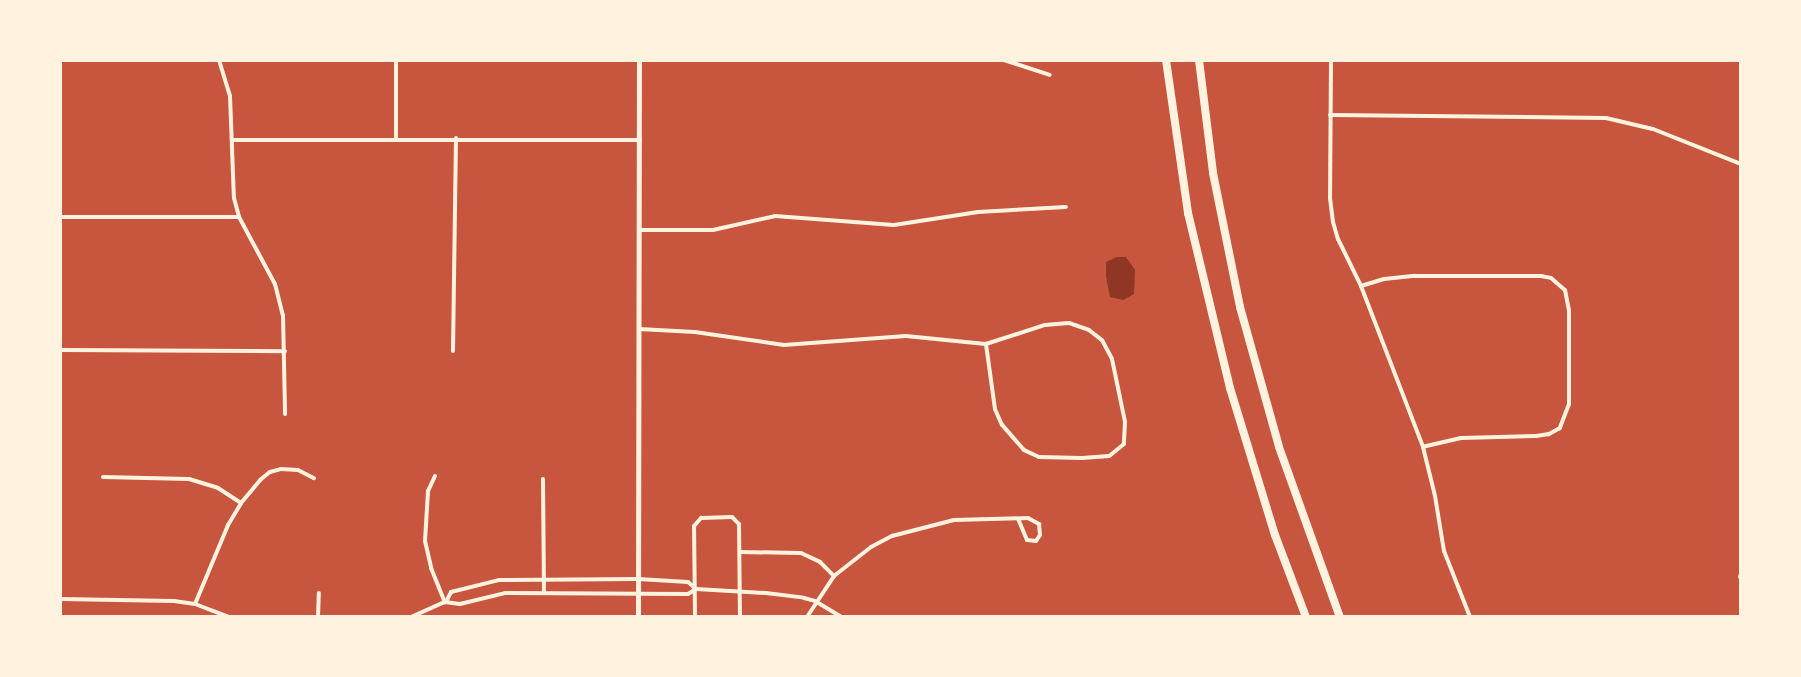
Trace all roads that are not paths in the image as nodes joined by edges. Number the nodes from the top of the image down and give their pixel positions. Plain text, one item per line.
1 (219, 60) edge
2 (396, 60) edge
3 (639, 60) edge
4 (1004, 60) edge
5 (1160, 60) edge
6 (1166, 60) edge
7 (1198, 60) edge
8 (1331, 60) edge
9 (1050, 75) dead end
10 (1169, 84) junction
11 (1330, 115) junction
12 (396, 138) junction
13 (456, 138) junction
14 (233, 140) junction
15 (640, 140) junction
16 (1741, 164) edge
17 (1066, 207) dead end
18 (1741, 213) edge
19 (60, 217) edge
20 (239, 217) junction
21 (640, 230) junction
22 (1741, 254) edge
23 (1361, 286) junction
24 (639, 329) junction
25 (986, 344) junction
26 (60, 350) edge
27 (285, 351) junction
28 (453, 351) dead end
29 (285, 414) dead end
30 (1423, 447) junction
31 (435, 476) dead end
32 (103, 477) dead end
33 (314, 478) dead end
34 (543, 479) dead end
35 (241, 503) junction
36 (1018, 519) junction
37 (740, 552) junction
38 (834, 576) junction
39 (544, 579) junction
40 (638, 579) junction
41 (696, 589) junction
42 (739, 591) junction
43 (638, 592) junction
44 (319, 593) dead end
45 (544, 593) junction
46 (60, 599) edge
47 (445, 602) junction
48 (815, 602) junction
49 (195, 604) junction
50 (229, 617) edge
51 (318, 617) edge
52 (411, 617) edge
53 (638, 617) edge
54 (695, 617) edge
55 (740, 617) edge
56 (807, 617) edge
57 (842, 617) edge
58 (1306, 617) edge
59 (1340, 617) edge
60 (1470, 617) edge

1 - 14 street
2 - 12 street
3 - 15 street
4 - 9 street
5 - 10 highway
6 - 10 highway
7 - 59 highway
8 - 11 street
10 - 58 highway
11 - 16 street
11 - 23 street
12 - 13 street
12 - 14 street
13 - 15 street
13 - 28 street
14 - 20 street
15 - 21 street
17 - 21 street
18 - 22 street
19 - 20 street
20 - 27 street
21 - 24 street
23 - 30 street
23 - 30 street
24 - 25 street
24 - 40 street
25 - 25 street
26 - 27 street
27 - 29 street
30 - 60 street
31 - 47 street
32 - 35 street
33 - 35 street
34 - 39 street
35 - 49 street
36 - 36 street
36 - 38 street
37 - 38 street
37 - 41 street
37 - 42 street
38 - 48 street
39 - 40 street
39 - 45 street
39 - 47 street
40 - 41 street
40 - 43 street
41 - 42 street
41 - 43 street
41 - 54 street
42 - 48 street
42 - 55 street
43 - 45 street
43 - 53 street
44 - 51 street
45 - 47 street
46 - 49 street
47 - 52 street
48 - 56 street
48 - 57 street
49 - 50 street

